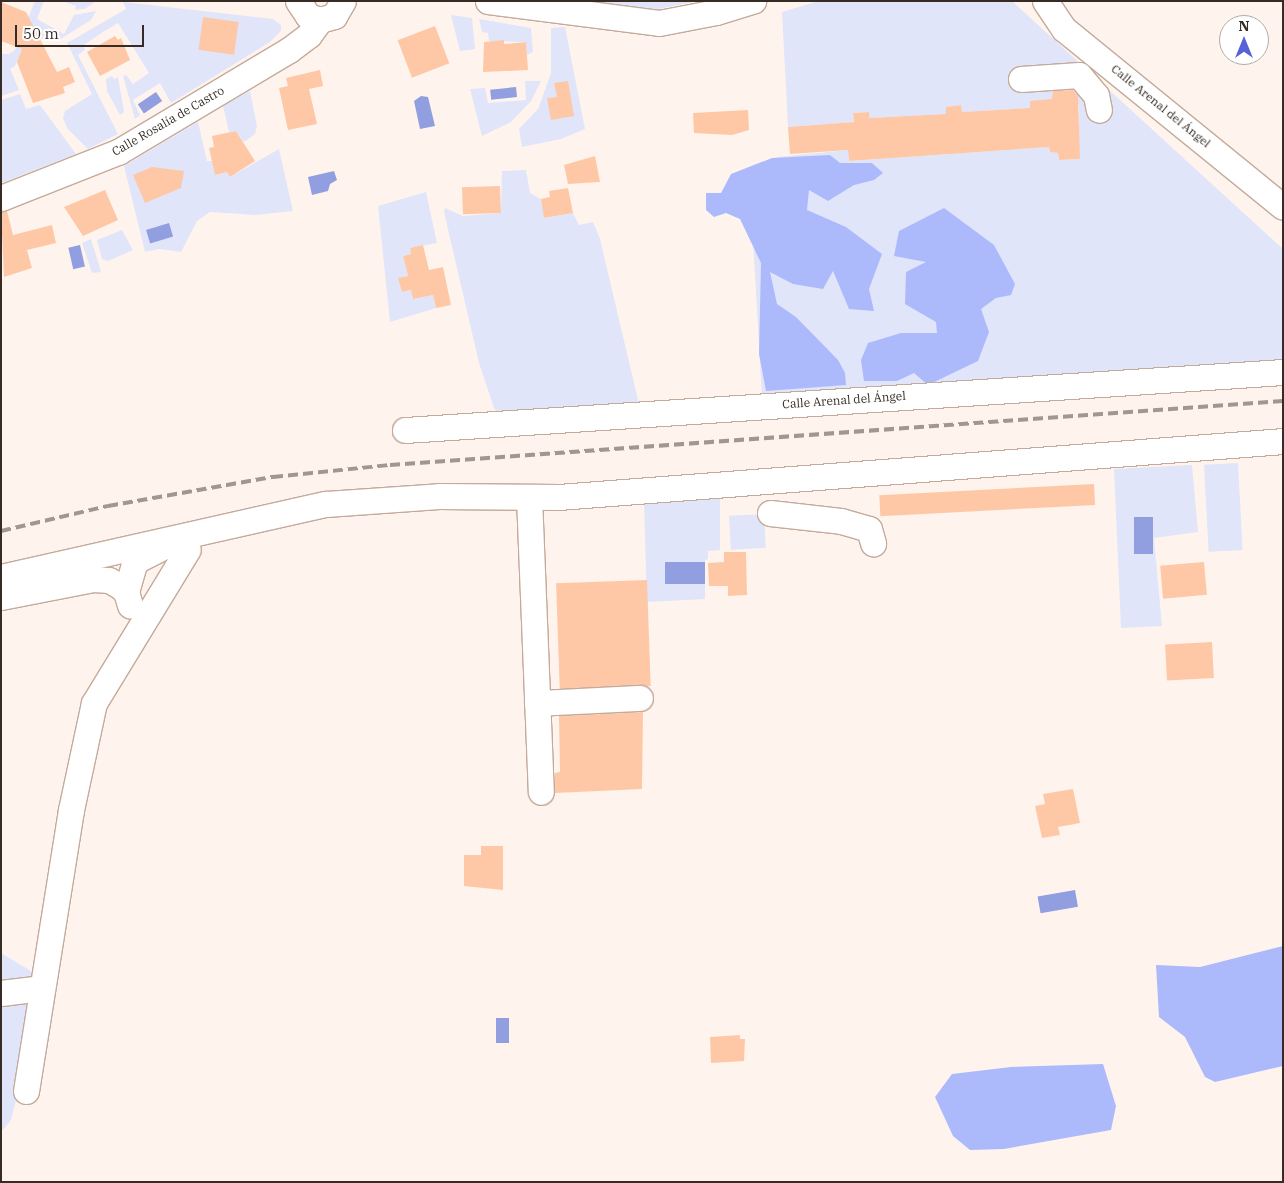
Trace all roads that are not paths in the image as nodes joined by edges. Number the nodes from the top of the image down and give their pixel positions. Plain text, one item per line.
1 (298, 1) edge
2 (343, 1) edge
3 (488, 1) edge
4 (753, 1) edge
5 (1045, 1) edge
6 (320, 20) junction
7 (1021, 79) dead end
8 (1099, 110) dead end
9 (1, 198) edge
10 (1283, 207) edge
11 (1283, 372) edge
12 (405, 430) dead end
13 (1283, 441) edge
14 (529, 497) junction
15 (286, 511) junction
16 (770, 514) dead end
17 (873, 543) dead end
18 (188, 549) junction
19 (136, 561) junction
20 (1, 577) edge
21 (1, 585) edge
22 (126, 592) junction
23 (1, 596) edge
24 (158, 596) junction
25 (132, 638) junction
26 (640, 698) dead end
27 (537, 703) junction
28 (541, 792) dead end
29 (1, 993) edge
30 (40, 996) junction
31 (1, 1011) edge
32 (26, 1091) dead end

1 - 6 street
2 - 6 street, Calle Rosalía de Castro
3 - 4 street
5 - 10 street, Calle Arenal del Ángel
6 - 9 street, Calle Rosalía de Castro
7 - 8 street
11 - 12 street, Calle Arenal del Ángel
13 - 14 street
14 - 15 street
14 - 18 street
14 - 27 street
15 - 19 street
15 - 20 street
16 - 17 street
18 - 19 street
18 - 24 street
19 - 21 street
19 - 22 street
19 - 23 street
19 - 24 street
22 - 23 street
22 - 25 street
24 - 25 street
25 - 30 street
26 - 27 street
27 - 28 street
29 - 30 street
30 - 31 street
30 - 32 street

